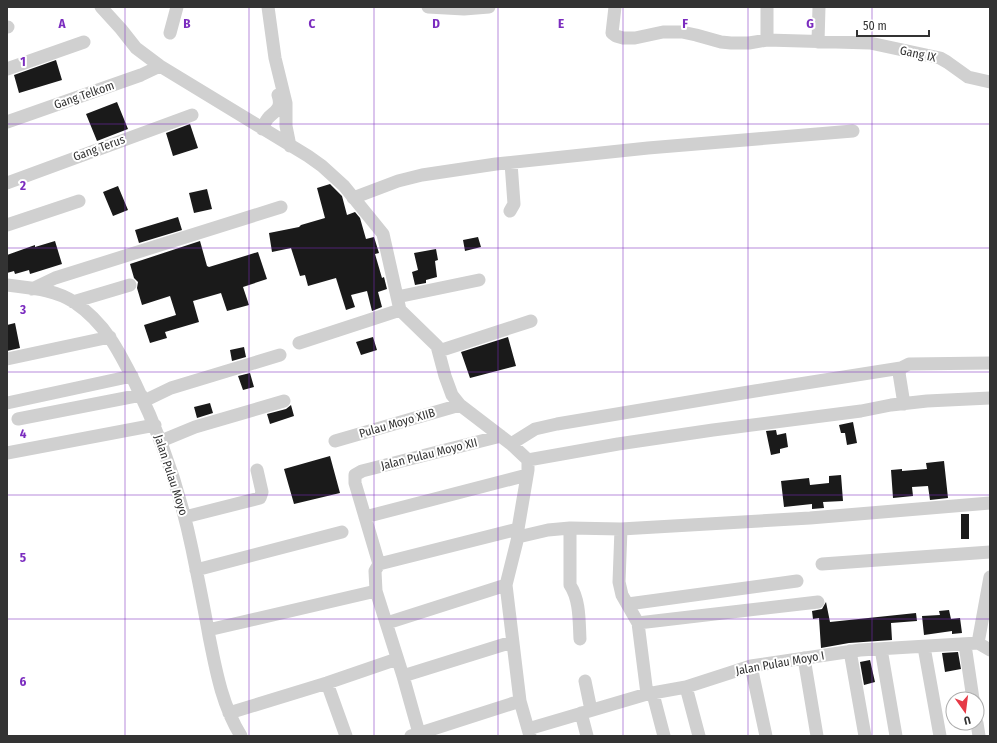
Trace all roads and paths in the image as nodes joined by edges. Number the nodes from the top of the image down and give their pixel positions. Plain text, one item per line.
1 (101, 7) edge
2 (177, 7) edge
3 (264, 7) edge
4 (268, 7) edge
5 (428, 7) edge
6 (489, 7) edge
7 (615, 7) edge
8 (767, 7) edge
9 (819, 7) edge
10 (170, 33) dead end
11 (767, 39) junction
12 (84, 42) dead end
13 (818, 42) junction
14 (160, 66) junction
15 (7, 69) edge
16 (990, 82) edge
17 (192, 115) dead end
18 (7, 122) edge
19 (265, 124) junction
20 (853, 131) dead end
21 (288, 136) junction
22 (511, 163) junction
23 (7, 182) edge
24 (353, 198) junction
25 (79, 201) dead end
26 (281, 207) dead end
27 (510, 211) dead end
28 (7, 225) edge
29 (479, 280) dead end
30 (130, 285) dead end
31 (7, 286) edge
32 (32, 289) junction
33 (397, 298) junction
34 (74, 302) junction
35 (400, 310) junction
36 (531, 321) dead end
37 (110, 337) junction
38 (299, 343) dead end
39 (444, 350) junction
40 (280, 355) dead end
41 (7, 359) edge
42 (990, 363) edge
43 (901, 368) junction
44 (132, 376) junction
45 (142, 398) junction
46 (990, 398) edge
47 (284, 401) dead end
48 (7, 403) edge
49 (904, 404) junction
50 (460, 405) junction
51 (18, 419) dead end
52 (155, 425) junction
53 (506, 440) junction
54 (161, 441) junction
55 (335, 441) dead end
56 (7, 453) edge
57 (528, 460) junction
58 (257, 470) dead end
59 (527, 475) junction
60 (990, 503) edge
61 (185, 517) junction
62 (365, 517) junction
63 (570, 528) junction
64 (621, 529) junction
65 (342, 532) dead end
66 (523, 534) junction
67 (990, 552) edge
68 (379, 564) junction
69 (822, 564) dead end
70 (196, 570) junction
71 (990, 577) edge
72 (797, 581) dead end
73 (506, 585) junction
74 (376, 591) junction
75 (818, 602) dead end
76 (628, 604) junction
77 (387, 623) junction
78 (638, 623) junction
79 (208, 630) junction
80 (580, 639) dead end
81 (512, 642) junction
82 (978, 643) junction
83 (965, 644) junction
84 (924, 647) junction
85 (881, 649) junction
86 (990, 650) edge
87 (850, 651) junction
88 (804, 658) junction
89 (397, 659) junction
90 (751, 666) junction
91 (403, 676) junction
92 (585, 681) dead end
93 (327, 682) junction
94 (686, 687) junction
95 (972, 691) edge
96 (650, 694) junction
97 (520, 701) junction
98 (586, 712) junction
99 (229, 713) junction
100 (529, 733) edge
101 (415, 735) edge
102 (241, 736) edge
103 (346, 736) edge
104 (587, 736) edge
105 (664, 736) edge
106 (699, 736) edge
107 (766, 736) edge
108 (817, 736) edge
109 (865, 736) edge
110 (896, 736) edge
111 (940, 736) edge

1 - 14 street
2 - 10 street
3 - 19 street
4 - 21 street
5 - 6 street
7 - 11 street, Gang IX
8 - 11 street
9 - 13 street
11 - 13 street, Gang IX
12 - 15 street
13 - 16 street, Gang IX
14 - 18 street, Gang Telkom
14 - 19 street
17 - 23 street, Gang Terus
19 - 21 street
20 - 22 street
21 - 24 street
22 - 24 street
22 - 27 street
24 - 33 street
25 - 28 street
26 - 32 street
29 - 33 street
30 - 34 street
31 - 32 street, Jalan Pulau Moyo
32 - 34 street, Jalan Pulau Moyo
33 - 35 street
34 - 37 street, Jalan Pulau Moyo
35 - 38 street
35 - 39 street
36 - 39 street
37 - 41 street
37 - 44 street, Jalan Pulau Moyo
39 - 50 street
40 - 45 street
42 - 43 street, Jalan Pulau Moyo XII
43 - 49 street
43 - 53 street, Jalan Pulau Moyo XII
44 - 45 street, Jalan Pulau Moyo
44 - 48 street
45 - 51 street
45 - 52 street, Jalan Pulau Moyo
46 - 49 street
47 - 54 street
49 - 57 street
50 - 53 street
50 - 55 street, Pulau Moyo XIIB
52 - 54 street, Jalan Pulau Moyo
52 - 56 street
53 - 57 street
53 - 62 street, Jalan Pulau Moyo XII
54 - 61 street, Jalan Pulau Moyo
57 - 59 street
58 - 61 street
59 - 62 street
59 - 66 street
60 - 64 street
61 - 70 street, Jalan Pulau Moyo
62 - 68 street
63 - 64 street
63 - 66 street
63 - 80 street
64 - 76 street
65 - 70 street
66 - 68 street
66 - 73 street
67 - 69 street
68 - 74 street
70 - 79 street, Jalan Pulau Moyo
71 - 82 street
72 - 76 street
73 - 77 street
73 - 81 street
74 - 77 street
74 - 79 street
75 - 78 street
76 - 78 street
77 - 89 street
78 - 96 street
79 - 99 street, Jalan Pulau Moyo
81 - 91 street
81 - 97 street
82 - 83 street, Jalan Pulau Moyo I
82 - 86 street
83 - 84 street, Jalan Pulau Moyo I
83 - 95 street
84 - 85 street, Jalan Pulau Moyo I
84 - 111 street
85 - 87 street, Jalan Pulau Moyo I
85 - 110 street
87 - 88 street, Jalan Pulau Moyo I
87 - 109 street
88 - 90 street, Jalan Pulau Moyo I
88 - 108 street
89 - 91 street
89 - 93 street
90 - 94 street, Jalan Pulau Moyo I
90 - 107 street
91 - 101 street
92 - 98 street
93 - 99 street
93 - 103 street
94 - 96 street, Jalan Pulau Moyo I
94 - 106 street
96 - 98 street, Jalan Pulau Moyo I
96 - 105 street
97 - 100 street
97 - 101 street
98 - 100 street, Jalan Pulau Moyo I
98 - 104 street
99 - 102 street, Jalan Pulau Moyo

